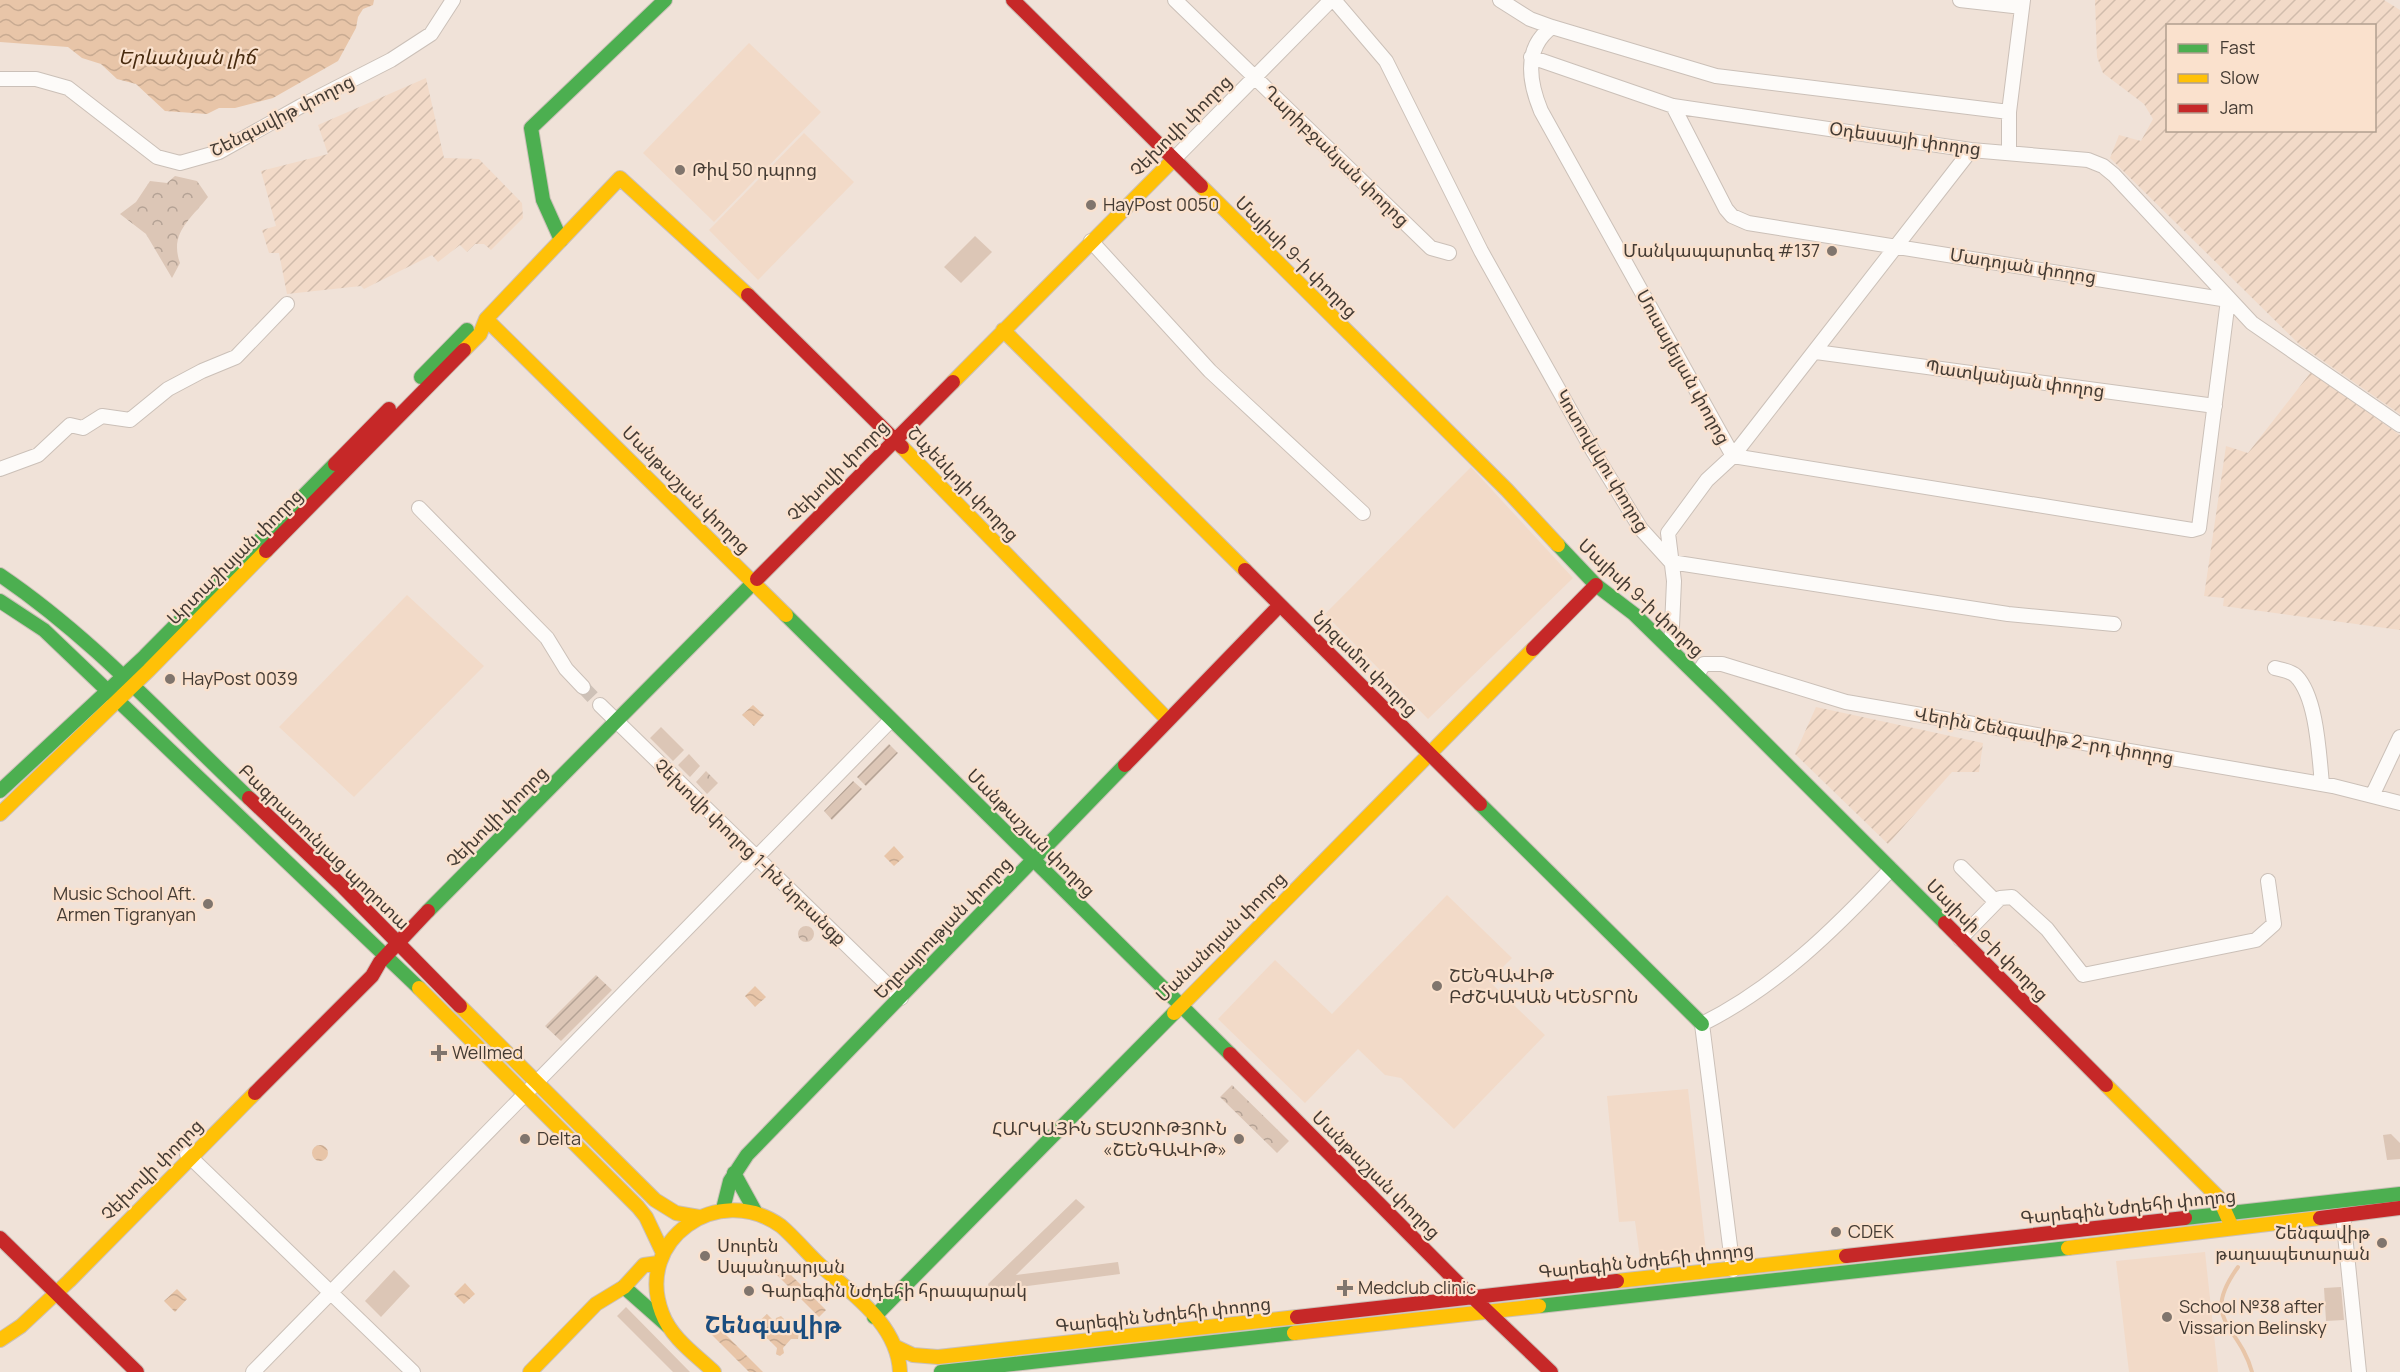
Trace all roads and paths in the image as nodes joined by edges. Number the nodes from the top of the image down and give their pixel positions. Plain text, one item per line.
1 (453, 0) edge
2 (665, 0) edge
3 (1013, 0) edge
4 (1175, 0) edge
5 (1333, 0) edge
6 (1500, 0) edge
7 (1960, 0) edge
8 (2022, 3) edge
9 (1552, 27) junction
10 (1531, 57) junction
11 (1254, 77) junction
12 (0, 79) edge
13 (1673, 106) junction
14 (2009, 112) junction
15 (1971, 150) junction
16 (2009, 152) junction
17 (1173, 160) junction
18 (624, 178) joint
19 (561, 240) junction
20 (1091, 241) junction
21 (1898, 246) junction
22 (1449, 254) dead end
23 (2228, 300) junction
24 (287, 304) dead end
25 (486, 319) junction
26 (1003, 330) junction
27 (1816, 352) junction
28 (2215, 406) junction
29 (2400, 425) edge
30 (894, 439) junction
31 (1733, 456) junction
32 (0, 469) edge
33 (419, 508) dead end
34 (1363, 513) dead end
35 (1671, 562) junction
36 (0, 575) edge
37 (753, 582) junction
38 (1596, 585) junction
39 (0, 601) edge
40 (1280, 605) junction
41 (2114, 624) dead end
42 (1671, 650) junction
43 (2275, 668) dead end
44 (1696, 675) junction
45 (129, 679) junction
46 (582, 687) tunnel mouth
47 (108, 689) junction
48 (119, 699) junction
49 (600, 705) tunnel mouth
50 (1167, 719) junction
51 (891, 720) junction
52 (617, 721) junction
53 (2400, 737) edge
54 (1429, 752) junction
55 (2322, 784) junction
56 (0, 791) edge
57 (2372, 796) junction
58 (2400, 803) edge
59 (0, 814) edge
60 (757, 859) junction
61 (1033, 861) junction
62 (1960, 867) dead end
63 (1891, 869) junction
64 (2268, 881) dead end
65 (1996, 902) junction
66 (1960, 939) junction
67 (399, 944) junction
68 (387, 956) junction
69 (901, 998) junction
70 (1180, 1004) junction
71 (1702, 1024) junction
72 (537, 1083) junction
73 (524, 1096) junction
74 (188, 1155) junction
75 (734, 1173) junction
76 (2400, 1194) edge
77 (2400, 1208) edge
78 (723, 1209) junction
79 (756, 1213) junction
80 (2229, 1214) junction
81 (2343, 1215) junction
82 (699, 1217) junction
83 (2232, 1230) junction
84 (0, 1238) edge
85 (661, 1258) junction
86 (1733, 1269) junction
87 (624, 1287) junction
88 (54, 1291) junction
89 (331, 1293) junction
90 (1473, 1298) junction
91 (1490, 1312) junction
92 (874, 1317) junction
93 (668, 1326) junction
94 (0, 1333) edge
95 (0, 1340) edge
96 (896, 1347) junction
97 (137, 1372) edge
98 (253, 1372) edge
99 (413, 1372) edge
100 (530, 1372) edge
101 (714, 1372) edge
102 (900, 1372) edge
103 (941, 1372) edge
104 (1551, 1372) edge
105 (2359, 1372) edge

1 - 12 street, Շենգավիթ փողոց
2 - 19 street
3 - 17 street, Մայիսի 9-ի փողոց
4 - 11 street, Ղարիբջանյան փողոց
5 - 11 street, Չեխովի փողոց
5 - 35 street, Կոտովսկու փողոց
6 - 9 street
7 - 8 street
8 - 14 street
9 - 10 street
9 - 14 street
10 - 13 street, Օդեսսայի փողոց
10 - 31 street, Մուսայելյան փողոց
11 - 17 street, Չեխովի փողոց
11 - 22 street, Ղարիբջանյան փողոց
13 - 15 street, Օդեսսայի փողոց
13 - 21 street, Մադոյան փողոց
14 - 16 street
15 - 16 street, Օդեսսայի փողոց
15 - 21 street
16 - 23 street, Օդեսսայի փողոց
17 - 20 street, Չեխովի փողոց
17 - 38 street, Մայիսի 9-ի փողոց
18 - 19 street, Արտաշիսյան փողոց
18 - 30 street, Շևչենկոյի փողոց
19 - 25 street, Արտաշիսյան փողոց
20 - 26 street, Չեխովի փողոց
20 - 34 street
21 - 23 street, Մադոյան փողոց
21 - 27 street
23 - 28 street
23 - 29 street
24 - 32 street
25 - 37 street, Մանթաշյան փողոց
25 - 45 street, Արտաշիսյան փողոց
26 - 30 street, Չեխովի փողոց
26 - 40 street, Նիզամու փողոց
27 - 28 street, Պատկանյան փողոց
27 - 31 street
28 - 31 street, Մուսայելյան փողոց
30 - 37 street, Չեխովի փողոց
30 - 50 street, Շևչենկոյի փողոց
31 - 35 street
33 - 46 street
35 - 41 street
35 - 42 street
36 - 45 street, Բագրատունյաց պողոտա
37 - 51 street, Մանթաշյան փողոց
37 - 52 street, Չեխովի փողոց
38 - 42 street, Մայիսի 9-ի փողոց
38 - 54 street, Մանանդյան փողոց
39 - 47 street, Բագրատունյաց պողոտա
40 - 50 street, Եղբայրության փողոց
40 - 54 street, Նիզամու փողոց
42 - 44 street, Մայիսի 9-ի փողոց
43 - 55 street
44 - 55 street, Վերին Շենգավիթ 2-րդ փողոց
44 - 63 street, Մայիսի 9-ի փողոց
45 - 47 street, Արտաշիսյան փողոց
45 - 48 street, Արտաշիսյան փողոց
45 - 67 street, Բագրատունյաց պողոտա
47 - 48 street, Բագրատունյաց պողոտա
47 - 56 street, Արտաշիսյան փողոց
48 - 59 street, Արտաշիսյան փողոց
48 - 68 street, Բագրատունյաց պողոտա
49 - 52 street, Չեխովի փողոց 1-ին նրբանցք
50 - 61 street, Եղբայրության փողոց
51 - 60 street
51 - 61 street, Մանթաշյան փողոց
52 - 60 street, Չեխովի փողոց 1-ին նրբանցք
52 - 67 street, Չեխովի փողոց
53 - 57 street
54 - 70 street, Մանանդյան փողոց
54 - 71 street, Նիզամու փողոց
55 - 57 street, Վերին Շենգավիթ 2-րդ փողոց
57 - 58 street, Վերին Շենգավիթ 2-րդ փողոց
60 - 69 street, Չեխովի փողոց 1-ին նրբանցք
60 - 72 street
61 - 69 street, Եղբայրության փողոց
61 - 70 street, Մանթաշյան փողոց
62 - 65 street
63 - 66 street, Մայիսի 9-ի փողոց
63 - 71 street
64 - 65 street
65 - 66 street
66 - 80 street, Մայիսի 9-ի փողոց
67 - 68 street, Չեխովի փողոց
67 - 72 street, Բագրատունյաց պողոտա
68 - 73 street, Բագրատունյաց պողոտա
68 - 74 street, Չեխովի փողոց
69 - 75 street, Եղբայրության փողոց
70 - 90 street, Մանթաշյան փողոց
70 - 92 street, Մանանդյան փողոց
71 - 86 street
72 - 73 street
72 - 82 street, Բագրատունյաց պողոտա
73 - 85 street, Բագրատունյաց պողոտա
73 - 89 street
74 - 88 street, Չեխովի փողոց
74 - 89 street
75 - 78 street, Եղբայրության փողոց
75 - 79 street
76 - 80 street, Գարեգին Նժդեհի փողոց
77 - 81 street, Գարեգին Նժդեհի փողոց
78 - 79 street
78 - 82 street
79 - 92 street
80 - 83 street, Մայիսի 9-ի փողոց
80 - 86 street, Գարեգին Նժդեհի փողոց
81 - 83 street, Գարեգին Նժդեհի փողոց
81 - 105 street
82 - 85 street
83 - 91 street, Գարեգին Նժդեհի փողոց
84 - 88 street
85 - 87 street
85 - 93 street
86 - 90 street, Գարեգին Նժդեհի փողոց
87 - 93 street
87 - 100 street
88 - 94 street, Չեխովի փողոց
88 - 95 street, Չեխովի փողոց
88 - 97 street
89 - 98 street
89 - 99 street
90 - 91 street, Մանթաշյան փողոց
90 - 96 street, Գարեգին Նժդեհի փողոց
91 - 103 street, Գարեգին Նժդեհի փողոց
91 - 104 street, Մանթաշյան փողոց
92 - 96 street
93 - 101 street
96 - 102 street

